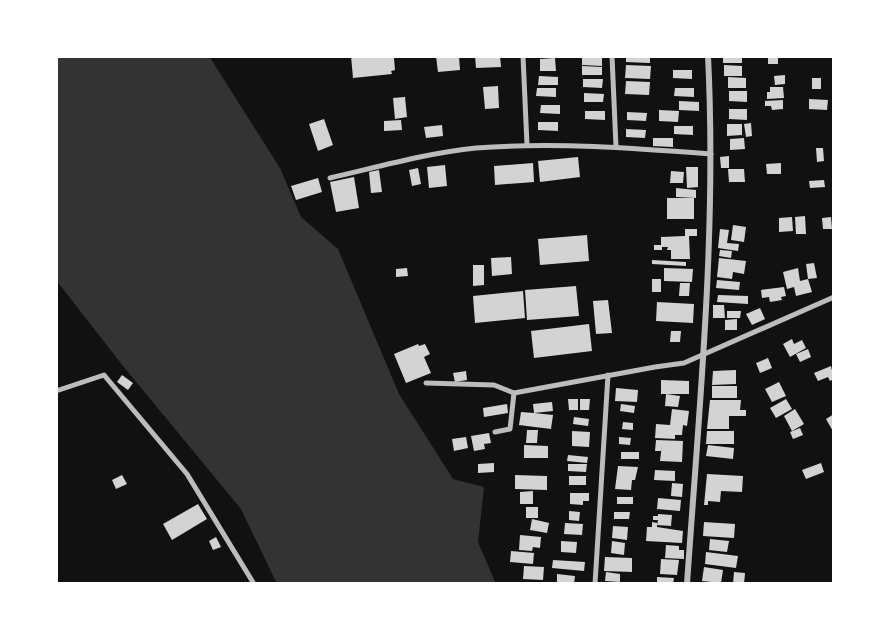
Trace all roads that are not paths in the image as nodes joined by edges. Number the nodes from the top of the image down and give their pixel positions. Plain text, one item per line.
1 (523, 56) edge
2 (612, 56) edge
3 (708, 56) edge
4 (527, 145) junction
5 (616, 147) junction
6 (711, 154) junction
7 (330, 178) dead end
8 (834, 297) edge
9 (703, 355) junction
10 (608, 375) junction
11 (426, 383) dead end
12 (56, 391) edge
13 (514, 393) junction
14 (495, 432) dead end
15 (254, 584) edge
16 (595, 584) edge
17 (687, 584) edge

1 - 4 street
2 - 5 street
3 - 6 street
4 - 5 street
4 - 7 street
5 - 6 street
6 - 9 street
8 - 9 street
9 - 10 street
9 - 17 street
10 - 13 street
10 - 16 street
11 - 13 street
12 - 15 street
13 - 14 street

